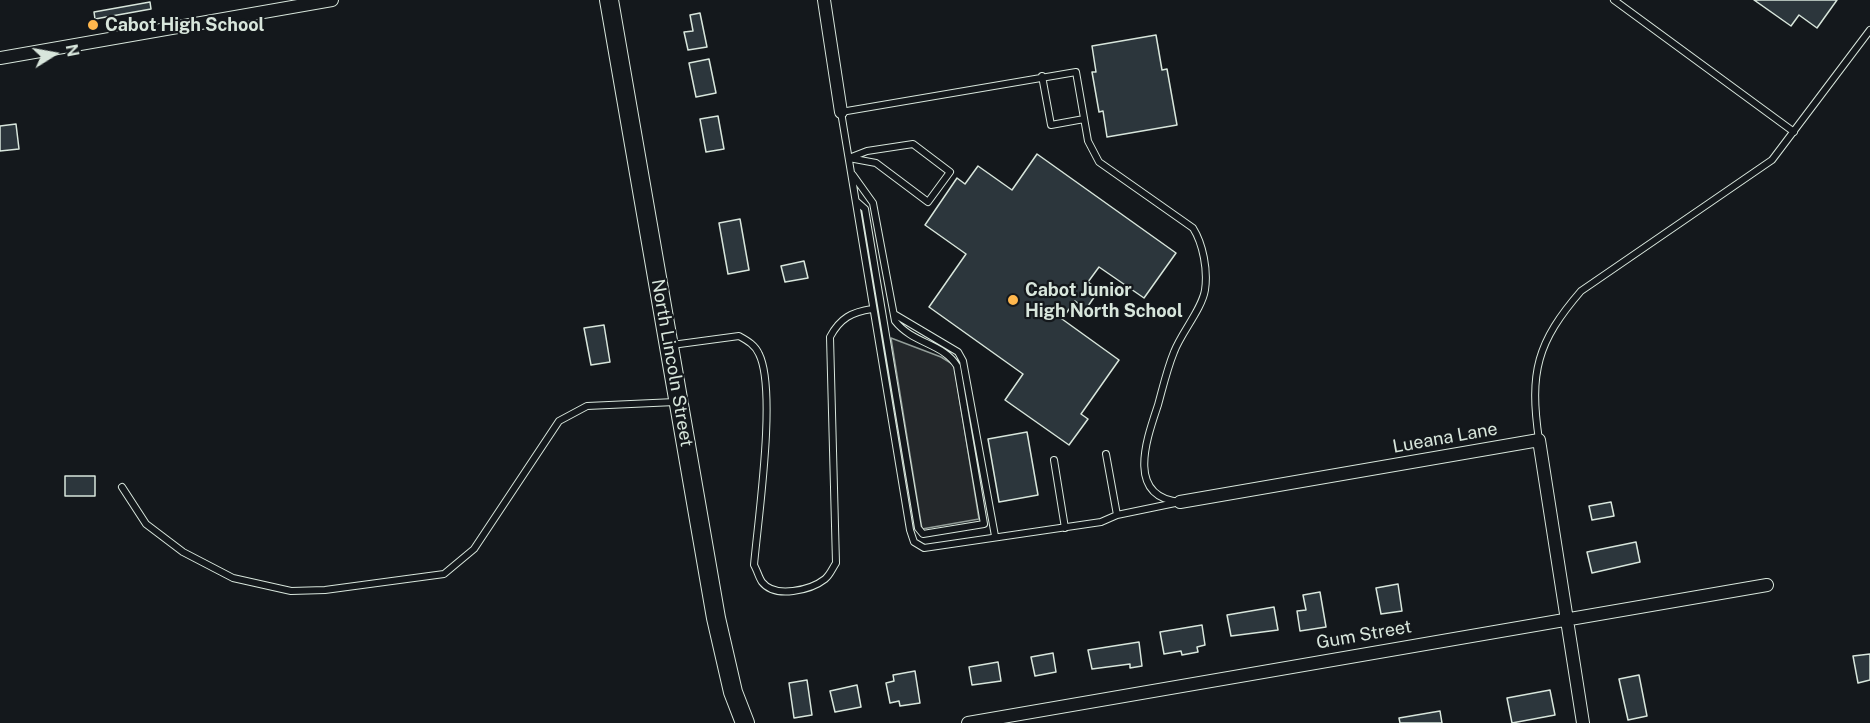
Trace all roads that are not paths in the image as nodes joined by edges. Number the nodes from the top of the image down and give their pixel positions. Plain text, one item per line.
1 (332, 0) edge
2 (609, 0) edge
3 (824, 0) edge
4 (1614, 0) edge
5 (1870, 30) edge
6 (0, 58) edge
7 (1042, 76) junction
8 (841, 111) junction
9 (1084, 119) junction
10 (1794, 132) junction
11 (849, 158) junction
12 (851, 172) junction
13 (856, 200) junction
14 (872, 309) junction
15 (892, 312) junction
16 (669, 346) junction
17 (679, 402) junction
18 (1539, 440) junction
19 (1106, 454) dead end
20 (1054, 460) dead end
21 (122, 487) dead end
22 (1180, 502) junction
23 (1118, 515) junction
24 (1065, 528) junction
25 (995, 536) junction
26 (1767, 585) dead end
27 (1567, 618) junction
28 (745, 723) edge
29 (968, 723) edge
30 (1583, 723) edge

1 - 6 street
2 - 16 street, North Lincoln Street
3 - 8 street
4 - 10 lane
5 - 10 lane
7 - 8 lane
7 - 9 lane
7 - 9 lane
8 - 11 lane
9 - 22 lane
10 - 18 lane
11 - 11 lane
11 - 12 lane
12 - 13 lane
12 - 15 lane
13 - 14 lane
13 - 15 lane
14 - 16 lane
14 - 25 lane
15 - 25 lane
16 - 17 street, North Lincoln Street
17 - 21 lane
17 - 28 street, North Lincoln Street
18 - 22 street, Lueana Lane
18 - 27 street
19 - 23 lane
20 - 24 lane
22 - 23 lane
23 - 24 lane
24 - 25 lane
26 - 27 street, Gum Street
27 - 29 street, Gum Street
27 - 30 street

